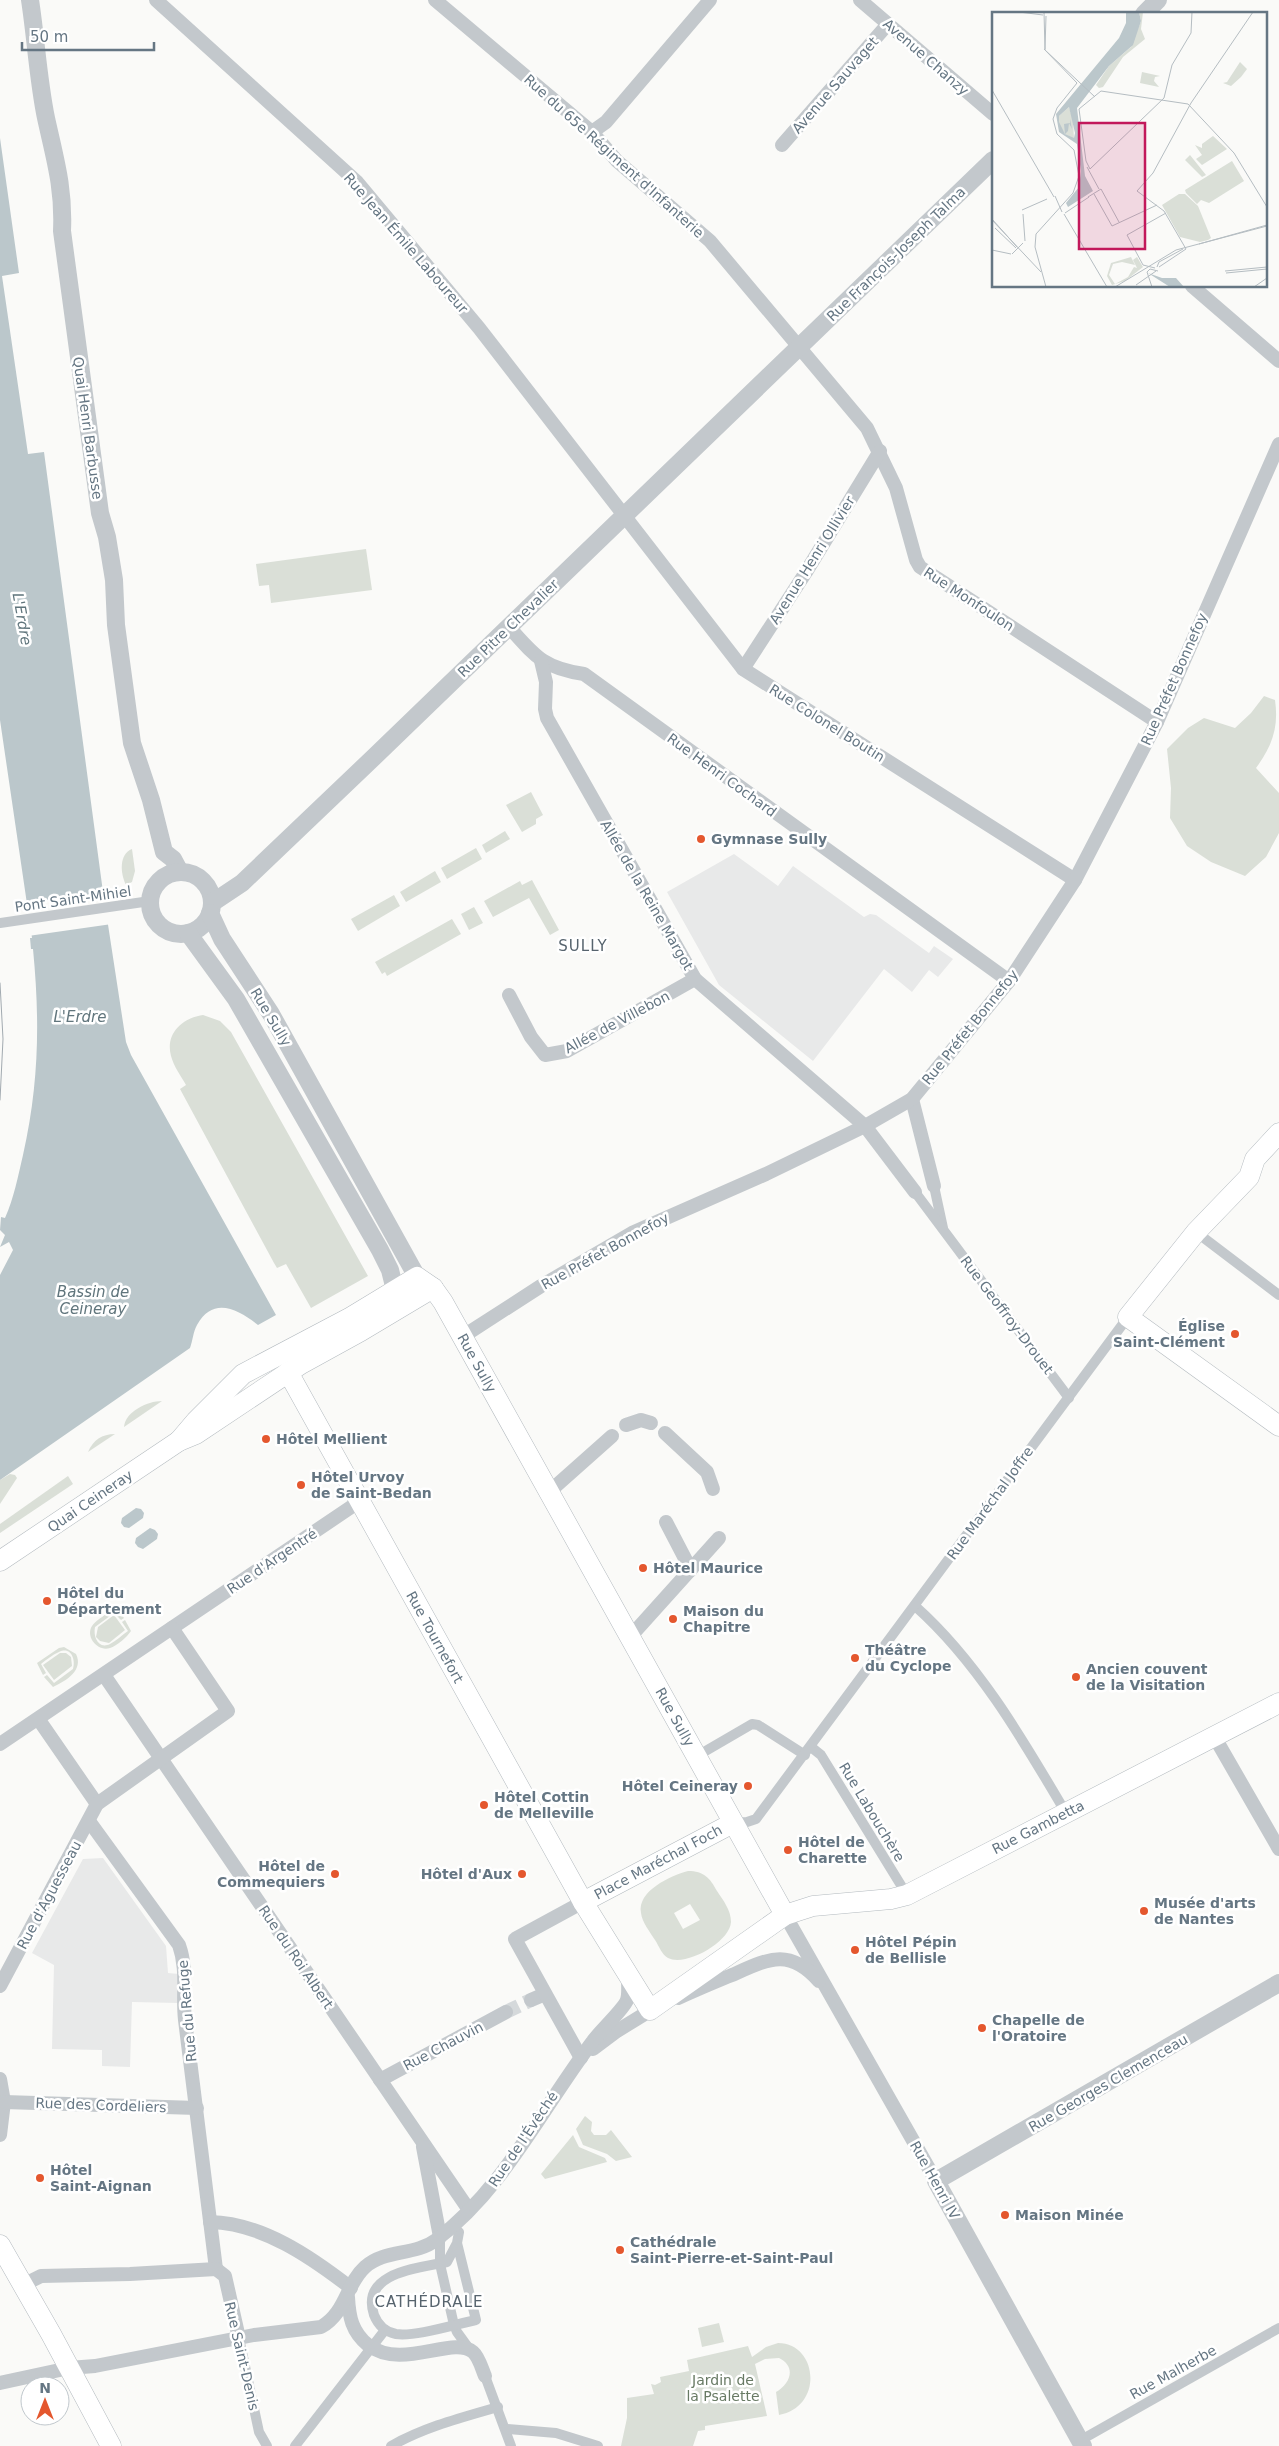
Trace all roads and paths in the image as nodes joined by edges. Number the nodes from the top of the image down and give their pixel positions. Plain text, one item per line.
1 (30, 0) edge
2 (156, 0) edge
3 (435, 0) edge
4 (710, 0) edge
5 (860, 0) edge
6 (1158, 0) edge
7 (1146, 12) edge
8 (888, 24) junction
9 (992, 113) edge
10 (592, 132) junction
11 (782, 145) dead end
12 (992, 161) edge
13 (1194, 288) edge
14 (799, 348) junction
15 (1279, 360) edge
16 (1279, 444) edge
17 (880, 451) junction
18 (625, 515) junction
19 (508, 627) junction
20 (541, 661) junction
21 (743, 669) junction
22 (1156, 722) junction
23 (164, 852) junction
24 (180, 872) junction
25 (1075, 880) junction
26 (157, 884) junction
27 (150, 901) junction
28 (211, 908) junction
29 (0, 923) edge
30 (188, 933) junction
31 (695, 979) junction
32 (1009, 982) junction
33 (509, 995) dead end
34 (912, 1099) junction
35 (865, 1126) junction
36 (1279, 1133) edge
37 (1279, 1153) edge
38 (1249, 1176) junction
39 (934, 1186) joint
40 (915, 1192) joint
41 (944, 1231) junction
42 (1196, 1232) junction
43 (425, 1283) junction
44 (395, 1290) junction
45 (1279, 1295) edge
46 (1128, 1317) junction
47 (462, 1337) junction
48 (290, 1351) junction
49 (288, 1372) junction
50 (1069, 1398) junction
51 (651, 1423) dead end
52 (626, 1424) dead end
53 (1279, 1426) edge
54 (665, 1433) dead end
55 (612, 1436) dead end
56 (179, 1441) junction
57 (713, 1489) dead end
58 (549, 1492) junction
59 (360, 1501) junction
60 (666, 1522) dead end
61 (719, 1538) dead end
62 (0, 1561) edge
63 (691, 1570) junction
64 (915, 1606) junction
65 (178, 1625) junction
66 (630, 1637) junction
67 (104, 1675) junction
68 (1279, 1703) edge
69 (39, 1720) junction
70 (1214, 1736) junction
71 (0, 1744) edge
72 (808, 1751) junction
73 (697, 1756) junction
74 (160, 1758) junction
75 (97, 1804) junction
76 (1066, 1812) junction
77 (88, 1820) junction
78 (732, 1823) junction
79 (1279, 1849) edge
80 (906, 1894) junction
81 (583, 1902) junction
82 (785, 1915) junction
83 (628, 1978) junction
84 (1279, 1983) edge
85 (0, 1986) edge
86 (545, 1994) junction
87 (834, 1998) junction
88 (531, 2000) tunnel mouth
89 (650, 2010) junction
90 (506, 2012) tunnel mouth
91 (581, 2058) junction
92 (0, 2079) edge
93 (380, 2080) junction
94 (4, 2102) junction
95 (197, 2108) junction
96 (0, 2135) edge
97 (422, 2142) junction
98 (936, 2181) junction
99 (469, 2210) junction
100 (210, 2222) junction
101 (459, 2232) dead end
102 (440, 2237) junction
103 (457, 2243) junction
104 (0, 2245) edge
105 (440, 2264) junction
106 (216, 2269) junction
107 (23, 2285) junction
108 (349, 2292) junction
109 (454, 2324) junction
110 (1279, 2328) edge
111 (385, 2330) junction
112 (238, 2338) junction
113 (372, 2348) junction
114 (470, 2350) junction
115 (69, 2368) junction
116 (485, 2376) joint
117 (0, 2383) edge
118 (498, 2407) junction
119 (506, 2429) junction
120 (1082, 2443) edge
121 (111, 2446) edge
122 (267, 2446) edge
123 (295, 2446) edge
124 (391, 2446) edge
125 (511, 2446) edge
126 (598, 2446) edge

1 - 23 street, Quai Henri Barbusse
2 - 18 street, Rue Jean Émile Laboureur
3 - 10 street, Rue du 65e Régiment d'Infanterie
4 - 10 street
5 - 8 street, Avenue Chanzy
6 - 7 street
8 - 9 street, Avenue Chanzy
8 - 11 street, Avenue Sauvaget
10 - 14 street, Rue du 65e Régiment d'Infanterie
12 - 14 street, Rue François-Joseph Talma
13 - 15 street
14 - 17 street, Rue Monfoulon
14 - 18 street, Rue Pitre Chevalier
16 - 22 street, Rue Préfet Bonnefoy
17 - 21 street, Avenue Henri Ollivier
17 - 22 street, Rue Monfoulon
18 - 19 street, Rue Pitre Chevalier
18 - 21 street, Rue Colonel Boutin
19 - 20 street, Rue Henri Cochard
19 - 28 street, Rue Pitre Chevalier
20 - 31 street, Allée de la Reine Margot
20 - 32 street, Rue Henri Cochard
21 - 25 street, Rue Colonel Boutin
22 - 25 street, Rue Préfet Bonnefoy
23 - 24 street, Quai Henri Barbusse
23 - 26 street
24 - 26 street
24 - 28 street
25 - 32 street, Rue Préfet Bonnefoy
26 - 27 street
27 - 29 street, Pont Saint-Mihiel
27 - 30 street
28 - 30 street
28 - 43 street, Rue Sully
30 - 44 street, Rue Sully
31 - 33 street, Allée de Villebon
31 - 35 street, Allée de la Reine Margot
32 - 34 street, Rue Préfet Bonnefoy
34 - 35 street, Rue Préfet Bonnefoy
34 - 39 street, Rue Geoffroy-Drouet
35 - 40 street, Rue Geoffroy-Drouet
35 - 47 street, Rue Préfet Bonnefoy
36 - 38 main road, Rue Maréchal Joffre
37 - 38 main road, Rue Maréchal Joffre
38 - 42 main road, Rue Maréchal Joffre
39 - 41 street, Rue Geoffroy-Drouet
40 - 41 street, Rue Geoffroy-Drouet
41 - 50 street, Rue Geoffroy-Drouet
42 - 45 street
42 - 46 main road, Rue Maréchal Joffre
43 - 44 main road, Quai Ceineray
43 - 47 main road, Rue Sully
43 - 49 main road, Quai Ceineray
44 - 48 main road, Quai Ceineray
46 - 50 street, Rue Maréchal Joffre
46 - 53 main road
47 - 58 main road, Rue Sully
48 - 49 main road
48 - 56 main road, Quai Ceineray
49 - 56 main road, Quai Ceineray
49 - 59 main road, Rue Tournefort
50 - 64 street, Rue Maréchal Joffre
51 - 52 street
54 - 57 street
55 - 58 street
56 - 62 main road, Quai Ceineray
58 - 66 main road, Rue Sully
59 - 65 street, Rue d'Argentré
59 - 81 main road, Rue Tournefort
60 - 63 street
61 - 63 street
63 - 66 street
64 - 72 street, Rue Maréchal Joffre
64 - 76 street
65 - 67 street, Rue d'Argentré
65 - 74 street
66 - 73 main road, Rue Sully
67 - 69 street, Rue d'Argentré
67 - 74 street, Rue du Roi Albert
68 - 70 main road, Rue Gambetta
69 - 71 street, Rue d'Argentré
69 - 75 street
70 - 76 main road, Rue Gambetta
70 - 79 street
72 - 73 street, Rue Labouchère
72 - 78 street, Rue Maréchal Joffre
72 - 80 street, Rue Labouchère
73 - 78 main road, Rue Sully
74 - 75 street
74 - 93 street, Rue du Roi Albert
75 - 77 street, Rue d'Aguesseau
76 - 80 main road, Rue Gambetta
77 - 85 street, Rue d'Aguesseau
77 - 95 street, Rue du Refuge
78 - 81 main road, Place Maréchal Foch
78 - 82 main road, Place Maréchal Foch
80 - 82 main road, Rue Gambetta
81 - 83 main road, Place Maréchal Foch
81 - 86 street, Place Maréchal Foch
82 - 87 street, Rue Henri IV
82 - 89 main road
83 - 89 main road, Place Maréchal Foch
83 - 91 street
84 - 98 street, Rue Georges Clemenceau
86 - 88 street
86 - 91 street, Place Maréchal Foch
87 - 89 street
87 - 98 street, Rue Henri IV
89 - 91 street
90 - 93 street, Rue Chauvin
91 - 99 street, Rue de l'Évêché
92 - 94 street
93 - 97 street, Rue du Roi Albert
94 - 95 street, Rue des Cordeliers
94 - 96 street
95 - 100 street, Rue du Refuge
97 - 99 street, Rue du Roi Albert
97 - 102 street, Rue du Roi Albert
98 - 120 street, Rue Henri IV
99 - 102 street, Rue de l'Évêché
100 - 106 street, Rue du Refuge
100 - 108 street
101 - 103 street
102 - 105 street
102 - 108 street, Rue de l'Évêché
103 - 105 street
103 - 109 street
104 - 107 main road
105 - 109 street
105 - 111 street
106 - 107 street
106 - 112 street, Rue Saint-Denis
107 - 115 main road
108 - 112 street, Rue de l'Évêché
108 - 113 street
109 - 111 street
109 - 114 street
110 - 120 street, Rue Malherbe
111 - 113 street
112 - 115 street, Rue de l'Évêché
112 - 122 street, Rue Saint-Denis
113 - 114 street
113 - 123 street
114 - 116 street
115 - 117 street, Rue de l'Évêché
115 - 121 main road
116 - 118 street
118 - 119 street
118 - 124 street
119 - 125 street
119 - 126 street

